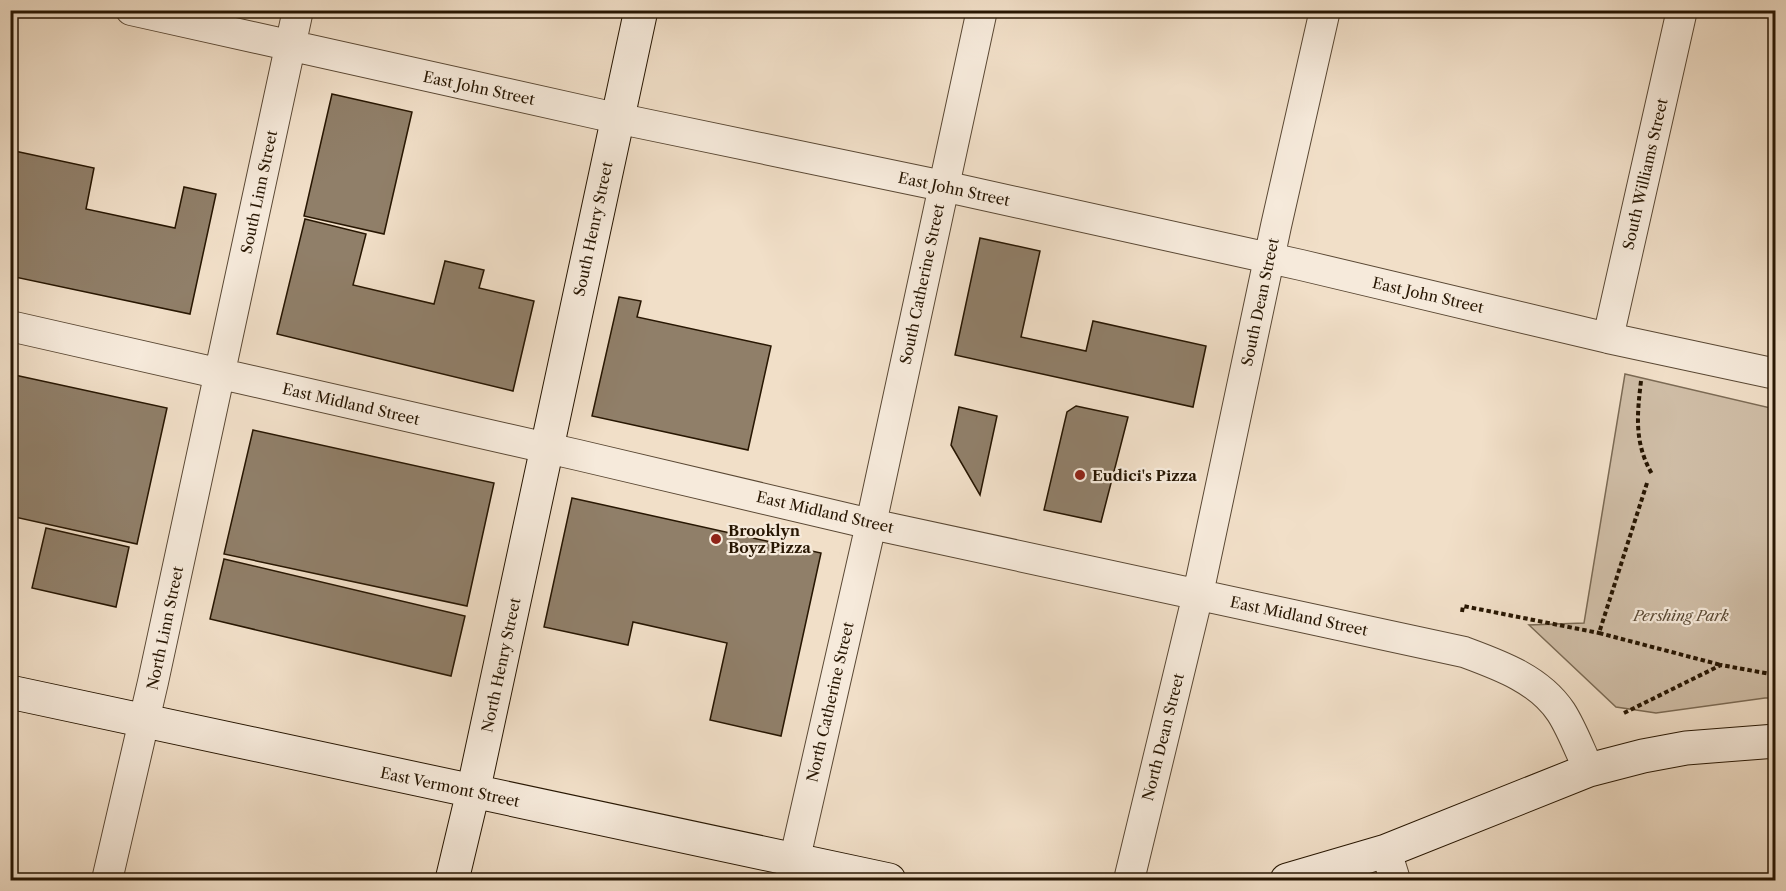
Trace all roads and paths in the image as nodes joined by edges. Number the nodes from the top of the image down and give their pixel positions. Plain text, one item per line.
1 (131, 10) edge
2 (298, 10) edge
3 (640, 10) edge
4 (982, 10) edge
5 (1325, 10) edge
6 (1682, 10) edge
7 (291, 46) junction
8 (616, 118) junction
9 (943, 186) junction
10 (1269, 259) junction
11 (10, 326) edge
12 (1608, 338) junction
13 (220, 374) junction
14 (1776, 374) edge
15 (1641, 381) dead end
16 (547, 448) junction
17 (1652, 474) dead end
18 (1647, 483) dead end
19 (871, 524) junction
20 (1197, 594) junction
21 (1462, 612) dead end
22 (1599, 633) junction
23 (1721, 664) junction
24 (1776, 675) edge
25 (10, 692) edge
26 (1624, 713) dead end
27 (144, 720) junction
28 (1776, 741) edge
29 (1589, 770) junction
30 (473, 792) junction
31 (1391, 866) edge
32 (792, 870) edge
33 (106, 880) edge
34 (452, 880) edge
35 (889, 880) edge
36 (1129, 880) edge
37 (1287, 880) edge

1 - 7 street, East John Street
2 - 7 street, South Linn Street
3 - 8 main road, South Henry Street
4 - 9 street, South Catherine Street
5 - 10 street, South Dean Street
6 - 12 street, South Williams Street
7 - 8 street, East John Street
7 - 13 street, South Linn Street
8 - 9 street, East John Street
8 - 16 main road, South Henry Street
9 - 10 street, East John Street
9 - 19 street, South Catherine Street
10 - 12 street, East John Street
10 - 20 street, South Dean Street
11 - 13 street, East Midland Street
12 - 14 street, East John Street
13 - 16 street, East Midland Street
13 - 27 street, North Linn Street
15 - 17 path
16 - 19 street, East Midland Street
16 - 30 main road, North Henry Street
18 - 22 path
19 - 20 street, East Midland Street
19 - 32 street, North Catherine Street
20 - 29 street, East Midland Street
20 - 36 street, North Dean Street
21 - 22 path
22 - 23 path
23 - 24 path
23 - 26 path
25 - 27 main road, East Vermont Street
27 - 30 main road, East Vermont Street
27 - 33 street, North Linn Street
28 - 29 main road
29 - 31 main road
30 - 32 main road, East Vermont Street
30 - 34 main road, North Henry Street
31 - 37 main road
32 - 35 main road, East Vermont Street

